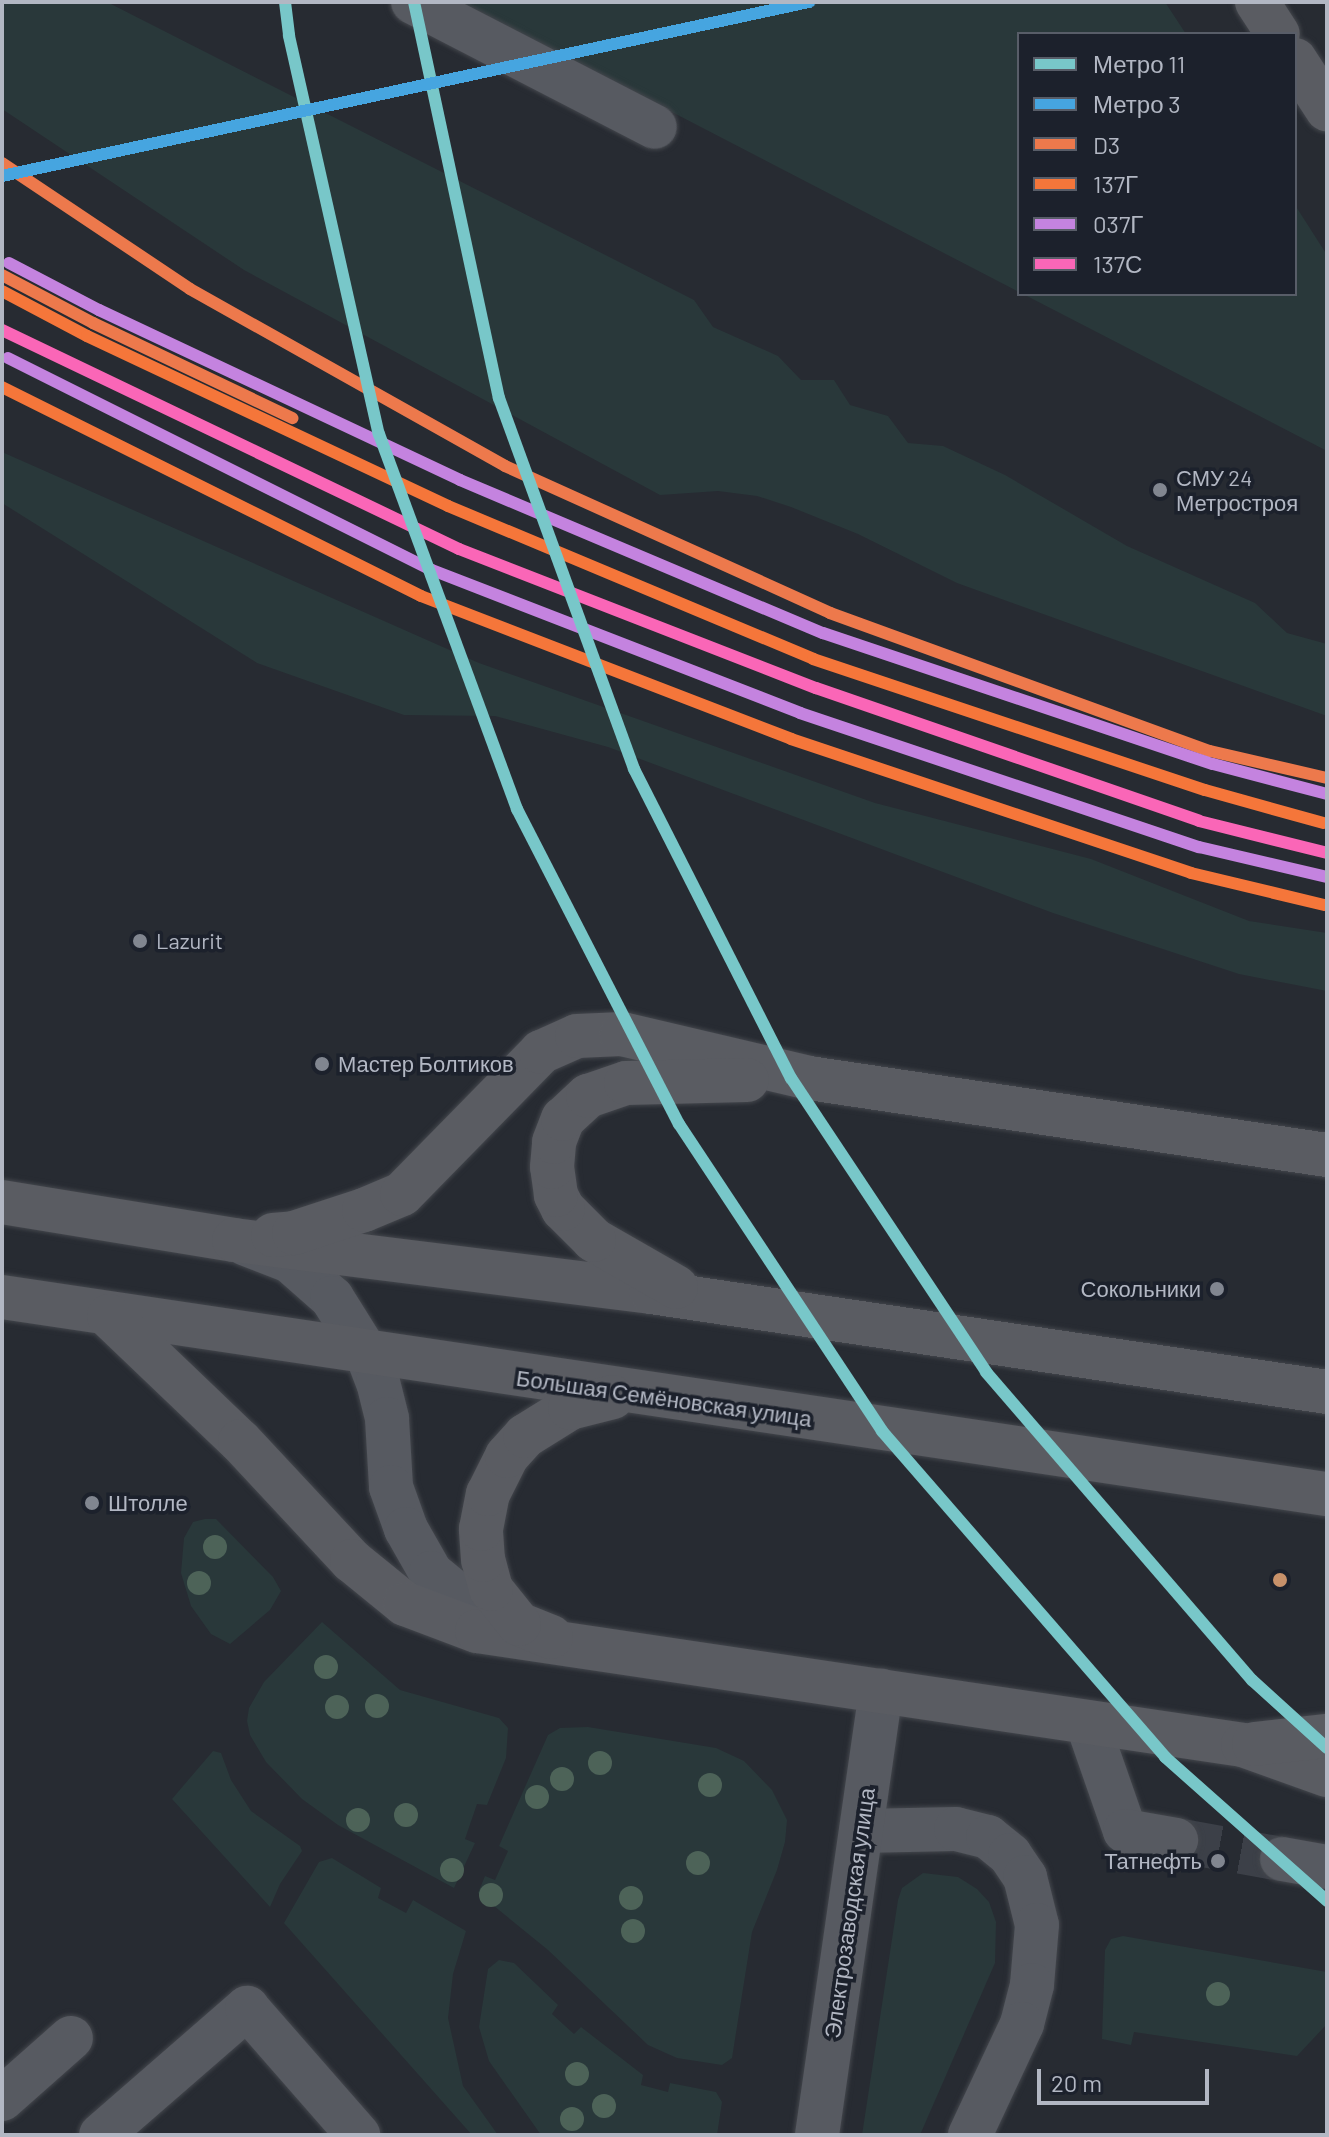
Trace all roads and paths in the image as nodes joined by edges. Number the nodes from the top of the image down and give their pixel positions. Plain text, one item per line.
1 (413, 2) edge
2 (1257, 2) edge
3 (1277, 32) edge
4 (1297, 63) edge
5 (1327, 109) edge
6 (655, 127) dead end
7 (809, 1078) junction
8 (1327, 1155) edge
9 (2, 1202) edge
10 (234, 1240) junction
11 (652, 1284) junction
12 (2, 1297) edge
13 (109, 1316) junction
14 (367, 1354) junction
15 (1327, 1392) edge
16 (636, 1394) junction
17 (1327, 1494) edge
18 (571, 1646) junction
19 (881, 1691) junction
20 (1087, 1722) junction
21 (1327, 1736) edge
22 (1243, 1745) junction
23 (1327, 1775) edge
24 (861, 1831) junction
25 (1176, 1840) tunnel mouth
26 (1282, 1859) tunnel mouth
27 (1327, 1867) edge
28 (71, 2038) dead end
29 (2, 2099) edge
30 (101, 2135) edge
31 (358, 2135) edge
32 (817, 2135) edge
33 (970, 2135) edge

1 - 6 street
2 - 3 main road
4 - 5 main road
7 - 8 main road
7 - 10 main road
7 - 11 main road
9 - 10 main road
10 - 11 main road
10 - 14 street
11 - 15 main road
12 - 13 main road, Большая Семёновская улица
13 - 14 main road, Большая Семёновская улица
13 - 18 main road
14 - 16 main road, Большая Семёновская улица
14 - 18 street
16 - 17 main road, Большая Семёновская улица
16 - 18 main road
18 - 19 main road
19 - 20 main road
19 - 24 street, Электрозаводская улица
20 - 22 main road
20 - 25 street
21 - 22 main road
22 - 23 main road
24 - 32 street, Электрозаводская улица
24 - 33 street
26 - 27 street
28 - 29 street
30 - 31 street

